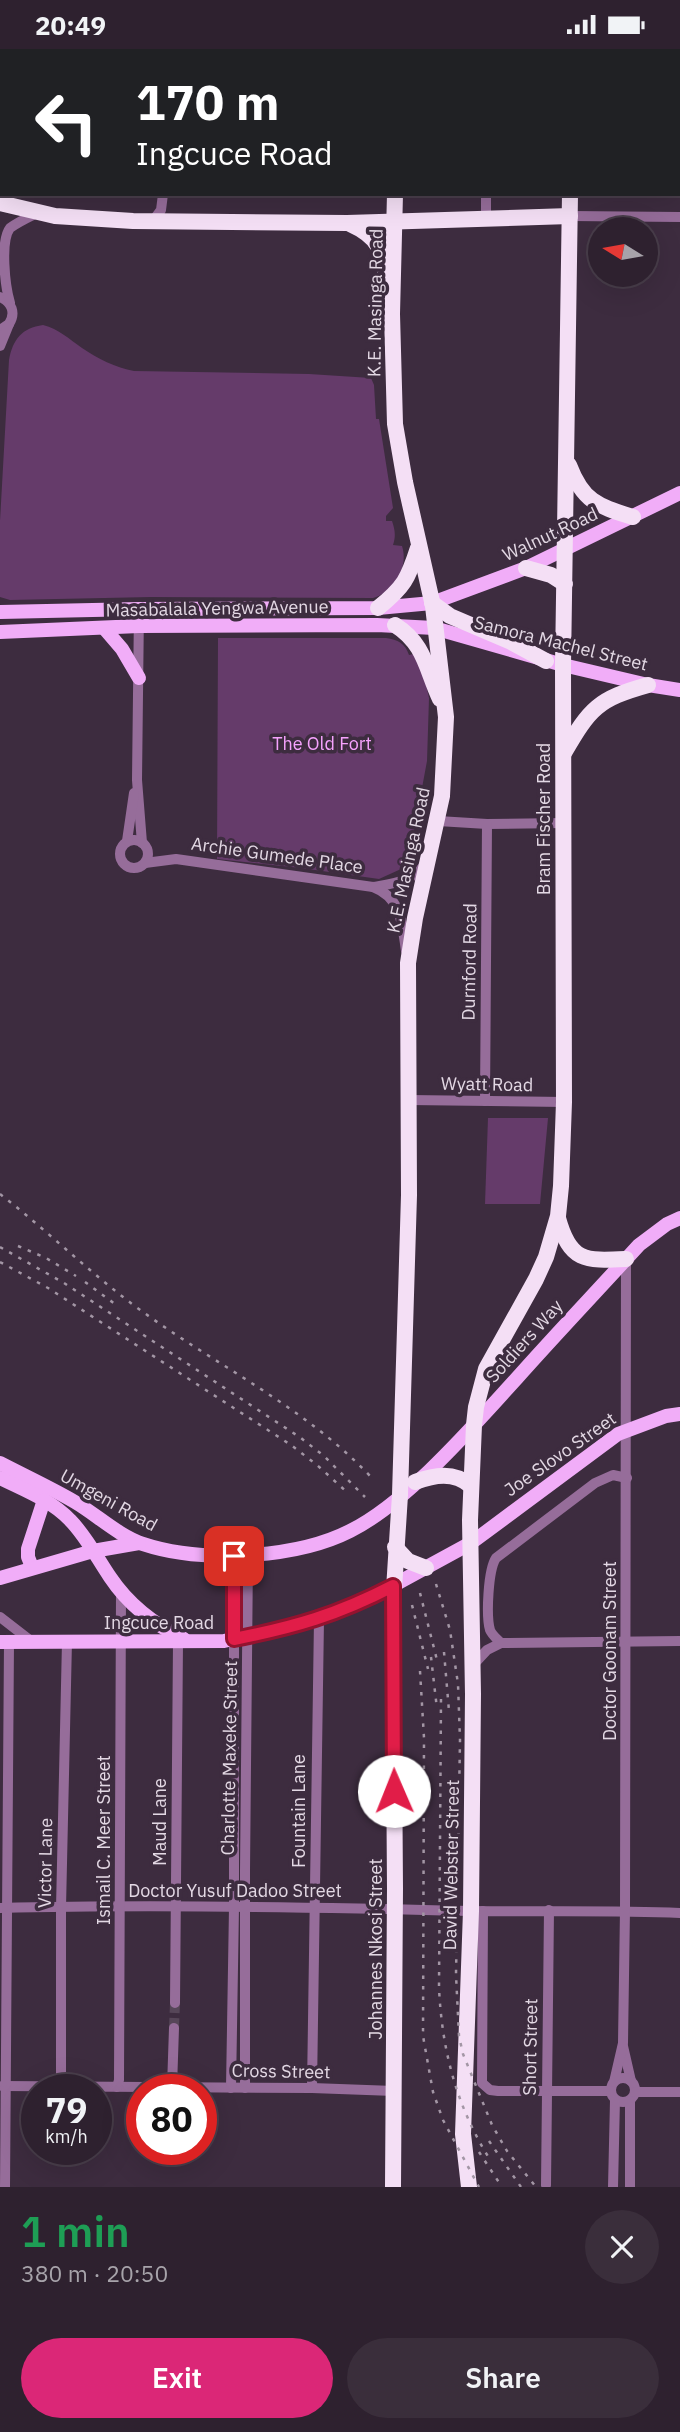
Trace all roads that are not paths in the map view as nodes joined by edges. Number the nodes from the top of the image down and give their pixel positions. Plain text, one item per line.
1 (163, 196) edge
2 (396, 196) edge
3 (486, 196) edge
4 (570, 196) edge
5 (0, 203) edge
6 (38, 212) junction
7 (570, 216) junction
8 (680, 217) edge
9 (486, 218) junction
10 (396, 221) junction
11 (153, 222) junction
12 (347, 223) junction
13 (5, 300) edge
14 (392, 313) junction
15 (4, 327) edge
16 (0, 346) edge
17 (565, 456) junction
18 (680, 493) edge
19 (633, 517) junction
20 (419, 546) junction
21 (565, 549) junction
22 (526, 568) junction
23 (565, 584) junction
24 (432, 603) junction
25 (378, 608) junction
26 (139, 609) junction
27 (2, 611) edge
28 (395, 625) junction
29 (139, 626) junction
30 (104, 628) junction
31 (434, 628) junction
32 (0, 632) edge
33 (546, 661) junction
34 (563, 665) junction
35 (139, 678) junction
36 (648, 685) junction
37 (680, 690) edge
38 (446, 711) junction
39 (562, 755) junction
40 (137, 781) junction
41 (438, 821) junction
42 (564, 823) junction
43 (487, 824) junction
44 (127, 841) junction
45 (144, 845) junction
46 (176, 859) junction
47 (429, 860) junction
48 (145, 863) junction
49 (373, 887) junction
50 (408, 963) junction
51 (410, 1100) junction
52 (485, 1101) junction
53 (564, 1102) junction
54 (558, 1216) junction
55 (680, 1218) edge
56 (626, 1259) junction
57 (680, 1414) edge
58 (474, 1425) junction
59 (628, 1430) junction
60 (0, 1463) edge
61 (0, 1478) edge
62 (627, 1478) junction
63 (415, 1482) junction
64 (471, 1486) junction
65 (400, 1495) junction
66 (44, 1500) junction
67 (139, 1543) junction
68 (471, 1543) junction
69 (395, 1547) junction
70 (93, 1551) junction
71 (241, 1556) junction
72 (32, 1567) junction
73 (426, 1568) junction
74 (4, 1573) edge
75 (393, 1586) junction
76 (121, 1591) junction
77 (0, 1617) edge
78 (319, 1619) junction
79 (241, 1638) junction
80 (120, 1640) junction
81 (31, 1641) junction
82 (67, 1641) junction
83 (626, 1641) junction
84 (680, 1641) edge
85 (4, 1642) edge
86 (183, 1642) junction
87 (501, 1643) junction
88 (473, 1665) junction
89 (120, 1907) junction
90 (176, 1907) junction
91 (239, 1907) junction
92 (4, 1908) edge
93 (61, 1908) junction
94 (315, 1908) junction
95 (402, 1908) junction
96 (549, 1910) junction
97 (625, 1910) junction
98 (472, 1911) junction
99 (680, 1913) edge
100 (233, 1999) junction
101 (245, 1999) junction
102 (175, 2003) tunnel mouth
103 (174, 2028) tunnel mouth
104 (623, 2043) junction
105 (61, 2074) edge
106 (172, 2074) edge
107 (3, 2086) edge
108 (21, 2086) edge
109 (112, 2087) edge
110 (117, 2087) junction
111 (126, 2087) edge
112 (217, 2088) edge
113 (231, 2088) junction
114 (245, 2088) junction
115 (312, 2088) junction
116 (394, 2091) junction
117 (547, 2091) junction
118 (613, 2091) junction
119 (632, 2091) junction
120 (680, 2092) edge
121 (613, 2170) junction
122 (630, 2170) junction
123 (546, 2185) dead end
124 (5, 2187) edge
125 (393, 2187) edge
126 (469, 2187) edge
127 (612, 2187) edge
128 (630, 2187) edge

1 - 11 street
2 - 10 highway, K.E. Masinga Road
3 - 9 street
4 - 7 highway, Bram Fischer Road
5 - 6 highway
6 - 11 highway
6 - 13 street
7 - 8 street
7 - 9 highway
7 - 17 highway, Bram Fischer Road
9 - 10 highway
10 - 12 highway
10 - 14 highway, K.E. Masinga Road
11 - 12 highway
12 - 14 highway
13 - 15 street
14 - 20 highway, K.E. Masinga Road
15 - 16 street
17 - 19 highway
17 - 21 highway, Bram Fischer Road
18 - 19 main road, Walnut Road
19 - 21 main road, Walnut Road
20 - 24 highway, K.E. Masinga Road
20 - 25 highway
21 - 22 main road, Walnut Road
21 - 23 highway, Bram Fischer Road
22 - 23 highway
22 - 24 main road, Walnut Road
23 - 34 highway, Bram Fischer Road
24 - 25 main road, Masabalala Yengwa Avenue
24 - 31 highway, K.E. Masinga Road
24 - 33 highway
25 - 26 main road, Masabalala Yengwa Avenue
26 - 27 main road, Masabalala Yengwa Avenue
26 - 29 street
28 - 29 main road, Masabalala Yengwa Avenue
28 - 31 main road, Masabalala Yengwa Avenue
28 - 38 highway
29 - 30 main road, Masabalala Yengwa Avenue
29 - 35 street
30 - 32 main road, Masabalala Yengwa Avenue
30 - 35 main road
31 - 33 main road, Samora Machel Street
31 - 38 highway, K.E. Masinga Road
33 - 34 main road, Samora Machel Street
34 - 36 main road, Samora Machel Street
34 - 39 highway, Bram Fischer Road
35 - 40 street
36 - 37 main road, Samora Machel Street
36 - 39 highway
38 - 41 highway, K.E. Masinga Road
39 - 42 highway, Bram Fischer Road
40 - 44 street
40 - 45 street
41 - 43 street
41 - 47 highway, K.E. Masinga Road
42 - 43 street
42 - 53 highway, Bram Fischer Road
43 - 52 street, Durnford Road
44 - 45 street
44 - 48 street
45 - 46 street, Archie Gumede Place
45 - 48 street
46 - 48 street, Archie Gumede Place
46 - 49 street, Archie Gumede Place
47 - 49 street, Archie Gumede Place
47 - 50 highway, K.E. Masinga Road
49 - 50 street, Archie Gumede Place
50 - 51 highway, K.E. Masinga Road
51 - 52 street, Wyatt Road
51 - 65 highway, K.E. Masinga Road
52 - 53 street, Wyatt Road
53 - 54 highway, Bram Fischer Road
54 - 56 highway
54 - 58 highway, Bram Fischer Road
55 - 56 main road, Soldiers Way
56 - 58 main road, Soldiers Way
56 - 59 street, Doctor Goonam Street
57 - 59 main road, Joe Slovo Street
58 - 63 main road, Soldiers Way
58 - 64 highway, Bram Fischer Road
59 - 62 street, Doctor Goonam Street
59 - 68 main road, Joe Slovo Street
60 - 67 main road, Umgeni Road
61 - 66 main road, Umgeni Road
62 - 83 street, Doctor Goonam Street
62 - 87 street
63 - 64 highway
63 - 65 main road, Soldiers Way
64 - 68 highway
65 - 69 highway
65 - 71 main road, Umgeni Road
66 - 70 main road, Umgeni Road
66 - 72 main road
67 - 70 main road
67 - 71 main road, Umgeni Road
68 - 73 main road
68 - 88 highway, David Webster Street
69 - 73 highway
69 - 75 highway, Johannes Nkosi Street
70 - 72 main road
70 - 76 main road, Umgeni Road
71 - 79 street, Charlotte Maxeke Street
72 - 74 main road
73 - 75 main road, Ingcuce Road
75 - 78 main road, Ingcuce Road
75 - 95 highway, Johannes Nkosi Street
76 - 80 street, Ismail C. Meer Street
76 - 86 main road, Umgeni Road
77 - 81 street
78 - 79 main road, Ingcuce Road
78 - 94 street, Fountain Lane
79 - 86 main road, Ingcuce Road
79 - 91 street, Charlotte Maxeke Street
80 - 82 main road, Ingcuce Road
80 - 86 main road, Ingcuce Road
80 - 89 street, Ismail C. Meer Street
81 - 82 main road, Ingcuce Road
81 - 85 main road, Ingcuce Road
82 - 93 street, Victor Lane
83 - 84 street
83 - 87 street
83 - 97 street, Doctor Goonam Street
85 - 92 street
86 - 90 street, Maud Lane
87 - 88 street
88 - 98 highway, David Webster Street
89 - 90 street, Doctor Yusuf Dadoo Street
89 - 93 street, Doctor Yusuf Dadoo Street
89 - 110 street, Ismail C. Meer Street
90 - 91 street, Doctor Yusuf Dadoo Street
90 - 102 street, Maud Lane
91 - 94 street, Doctor Yusuf Dadoo Street
91 - 100 street, Charlotte Maxeke Street
91 - 101 street, Charlotte Maxeke Street
92 - 93 street, Doctor Yusuf Dadoo Street
92 - 107 street
93 - 105 street, Victor Lane
94 - 95 street, Doctor Yusuf Dadoo Street
94 - 115 street, Fountain Lane
95 - 98 street, Doctor Yusuf Dadoo Street
95 - 116 highway, Johannes Nkosi Street
96 - 97 street, Doctor Yusuf Dadoo Street
96 - 98 street, Doctor Yusuf Dadoo Street
96 - 117 street, Short Street
97 - 99 street, Doctor Yusuf Dadoo Street
97 - 104 street, Doctor Goonam Street
98 - 117 street
98 - 126 highway, David Webster Street
100 - 101 street
100 - 113 street, Charlotte Maxeke Street
101 - 114 street, Charlotte Maxeke Street
103 - 106 street
104 - 118 street
104 - 119 street
107 - 108 street, Cross Street
107 - 124 street
109 - 110 street, Cross Street
110 - 111 street, Cross Street
112 - 113 street, Cross Street
113 - 114 street, Cross Street
114 - 115 street, Cross Street
115 - 116 street, Cross Street
116 - 125 highway, Johannes Nkosi Street
117 - 118 street
117 - 123 street, Short Street
118 - 119 street
118 - 119 street
118 - 121 street
119 - 120 street
119 - 122 street
121 - 122 street
121 - 127 street
122 - 128 street

